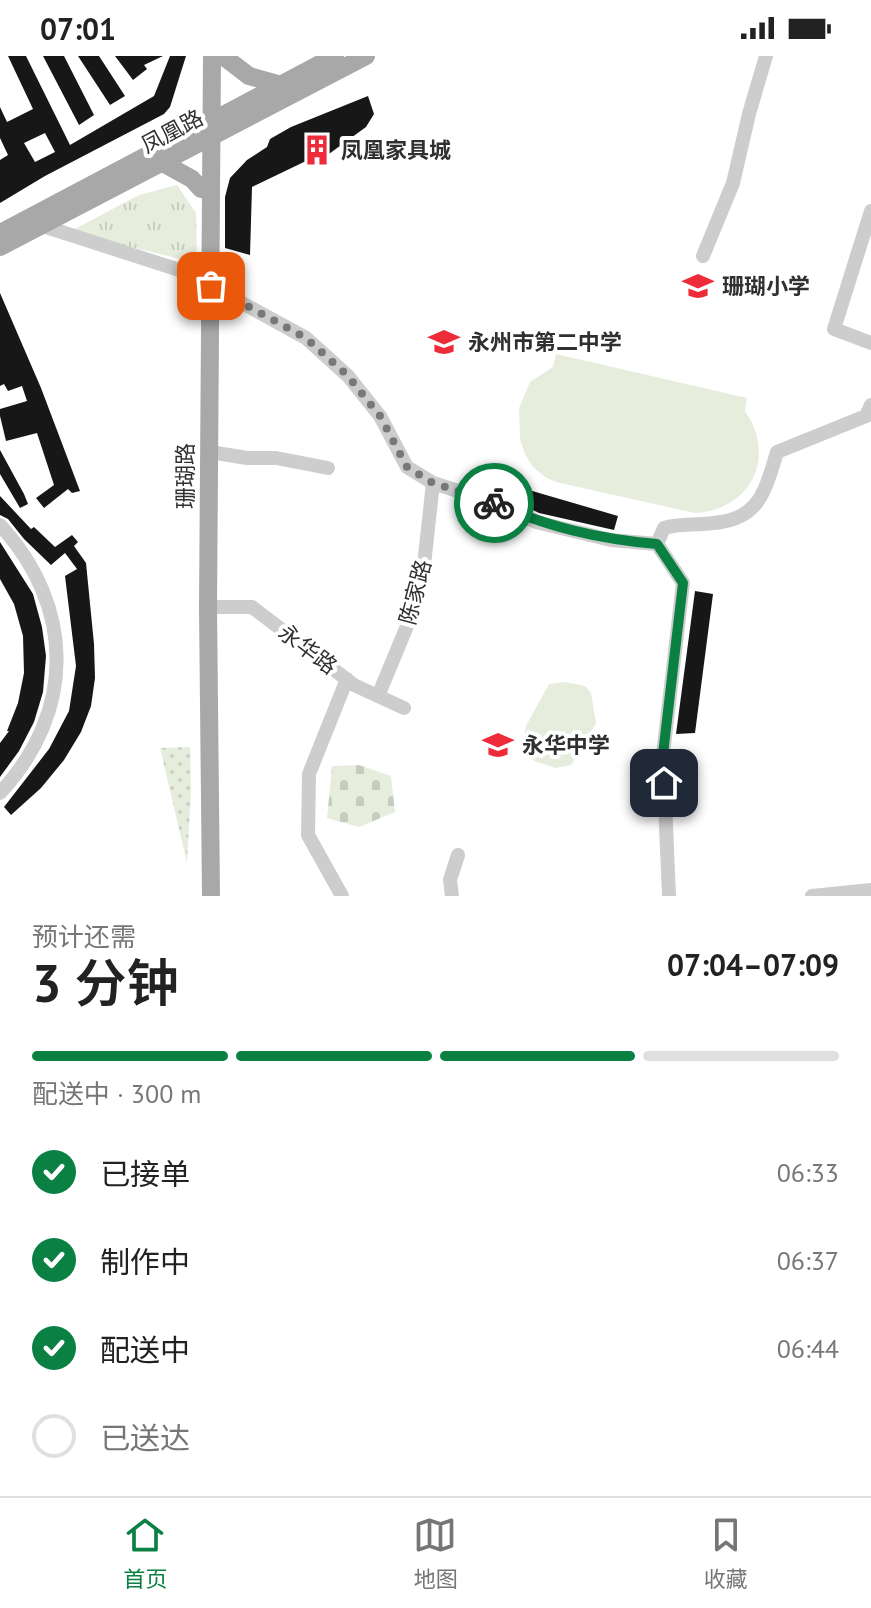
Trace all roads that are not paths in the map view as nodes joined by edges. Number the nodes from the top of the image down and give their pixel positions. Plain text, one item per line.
1 (202, 56) edge
2 (212, 56) edge
3 (223, 56) edge
4 (366, 56) edge
5 (766, 56) edge
6 (324, 59) edge
7 (281, 85) junction
8 (207, 132) junction
9 (163, 163) junction
10 (112, 182) junction
11 (201, 189) junction
12 (871, 211) edge
13 (43, 226) junction
14 (10, 232) edge
15 (0, 247) edge
16 (703, 256) dead end
17 (206, 282) junction
18 (871, 343) edge
19 (871, 405) edge
20 (210, 452) junction
21 (328, 468) dead end
22 (433, 483) junction
23 (0, 525) edge
24 (657, 544) junction
25 (208, 607) junction
26 (347, 679) junction
27 (378, 696) junction
28 (404, 708) dead end
29 (0, 793) edge
30 (458, 855) dead end
31 (871, 890) edge
32 (202, 896) edge
33 (211, 896) edge
34 (342, 896) edge
35 (452, 896) edge
36 (669, 896) edge
37 (812, 896) edge

1 - 8 main road, 珊瑚路
2 - 8 main road, 珊瑚路
3 - 7 main road
4 - 8 main road, 凤凰路
5 - 16 street
6 - 7 main road, 凤凰路
7 - 8 main road, 凤凰路
8 - 9 main road, 凤凰路
8 - 10 main road, 凤凰路
8 - 11 main road, 珊瑚路
8 - 17 main road, 珊瑚路
9 - 10 main road, 凤凰路
9 - 11 main road
10 - 13 main road, 凤凰路
10 - 14 main road, 凤凰路
11 - 17 main road, 珊瑚路
12 - 18 street
13 - 14 main road, 凤凰路
13 - 17 street
14 - 15 main road, 凤凰路
17 - 20 main road, 珊瑚路
17 - 22 street
17 - 32 main road, 珊瑚路
19 - 24 street
20 - 21 street
20 - 25 main road, 珊瑚路
22 - 24 street
22 - 27 street, 陈家路
23 - 29 street
24 - 36 street
25 - 26 street, 永华路
25 - 33 main road, 珊瑚路
26 - 27 street, 永华路
26 - 34 street
27 - 28 street, 永华路
30 - 35 street
31 - 37 street

